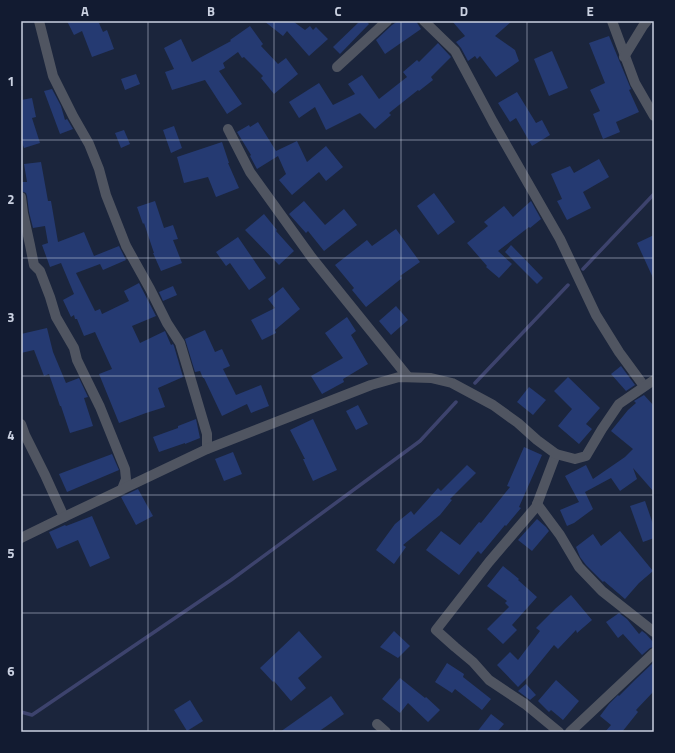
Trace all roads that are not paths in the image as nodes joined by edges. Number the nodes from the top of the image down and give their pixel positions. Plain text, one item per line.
1 (39, 21) edge
2 (387, 21) edge
3 (424, 21) edge
4 (612, 21) edge
5 (647, 21) edge
6 (624, 57) junction
7 (337, 67) dead end
8 (654, 116) edge
9 (228, 129) dead end
10 (21, 197) edge
11 (408, 377) junction
12 (654, 380) edge
13 (644, 386) junction
14 (21, 424) edge
15 (207, 449) junction
16 (556, 454) junction
17 (122, 489) junction
18 (537, 504) junction
19 (64, 516) junction
20 (21, 538) edge
21 (654, 632) edge
22 (654, 653) edge
23 (377, 724) dead end
24 (386, 732) edge
25 (559, 732) edge
26 (570, 732) edge

1 - 15 street
2 - 7 street
3 - 13 street
4 - 6 street
5 - 6 street
6 - 8 street
9 - 11 street
10 - 17 street
11 - 15 street
11 - 16 street
12 - 13 street
13 - 16 street
14 - 19 street
15 - 17 street
16 - 18 street
17 - 19 street
18 - 21 street
18 - 25 street
19 - 20 street
22 - 26 street
23 - 24 street

